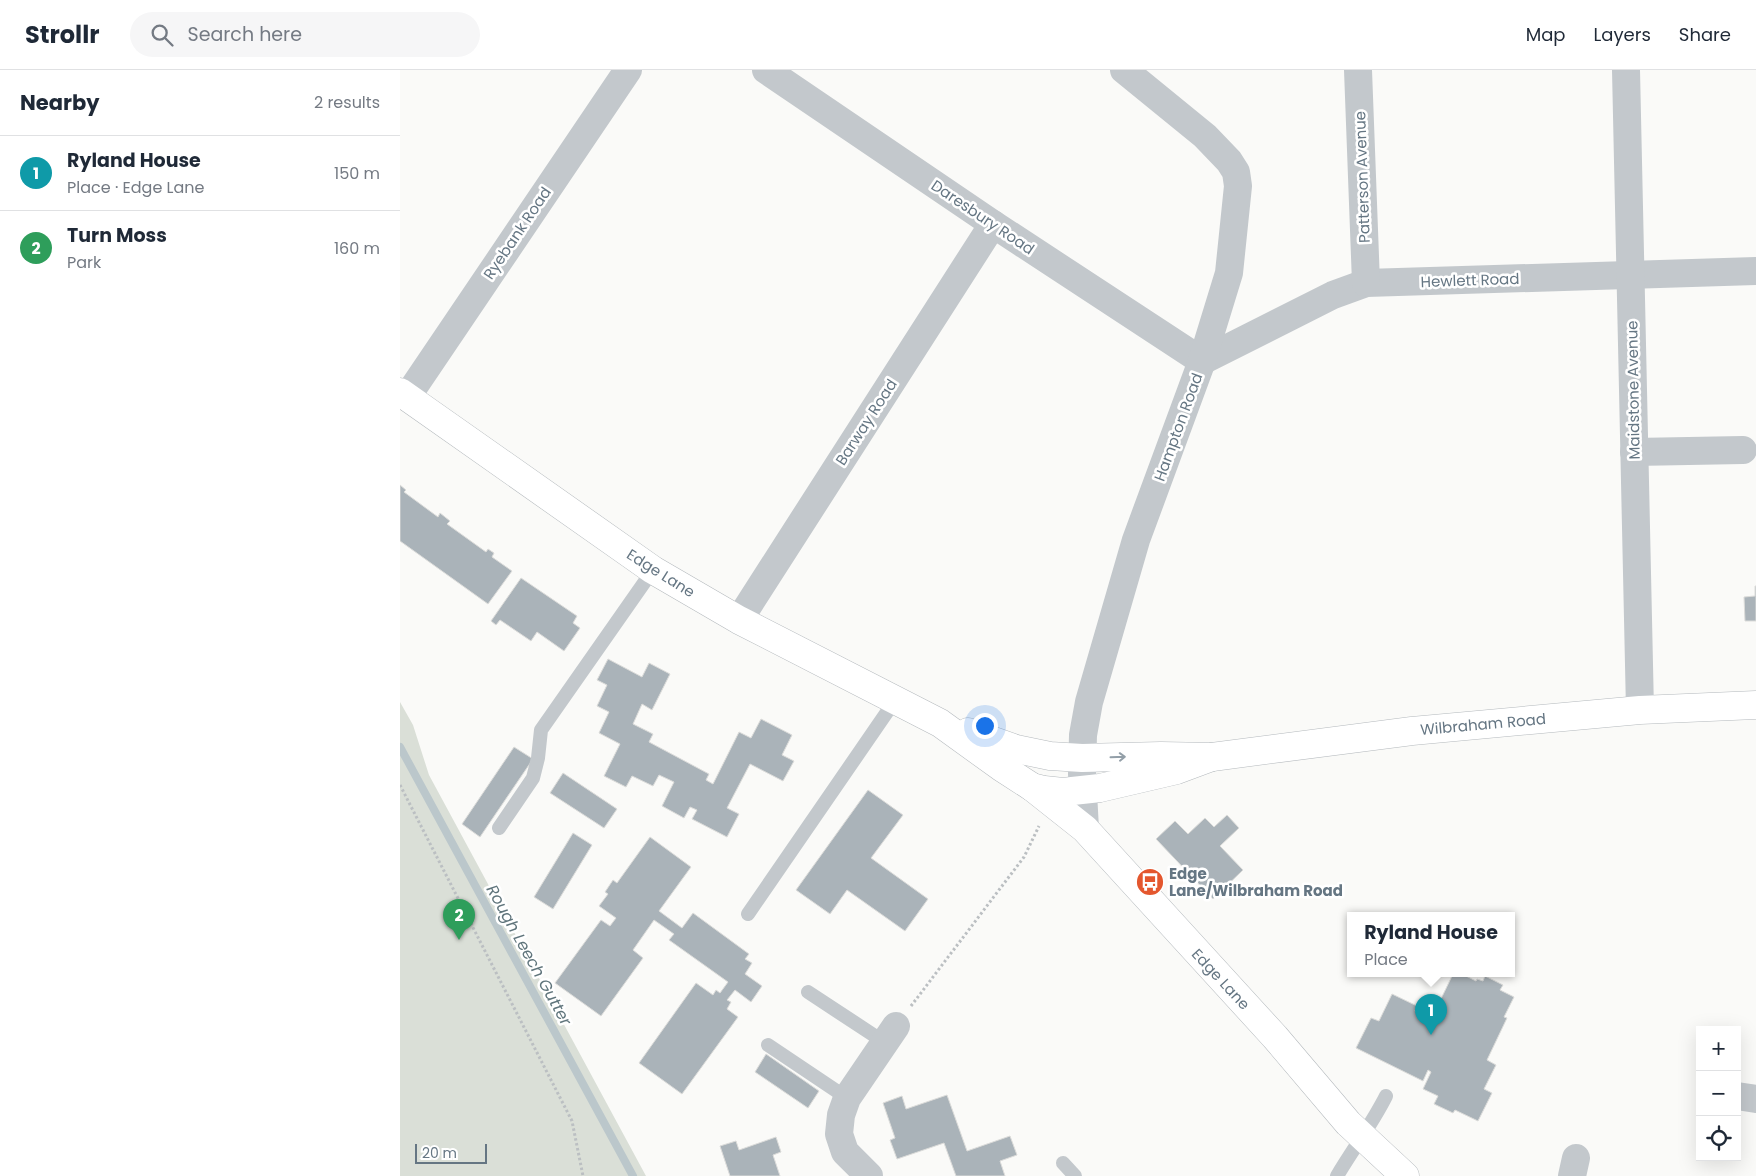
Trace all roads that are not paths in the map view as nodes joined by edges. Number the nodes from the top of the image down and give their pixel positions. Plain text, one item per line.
1 (628, 70) edge
2 (766, 70) edge
3 (1124, 70) edge
4 (1358, 70) edge
5 (1626, 70) edge
6 (993, 224) junction
7 (1756, 272) edge
8 (1630, 275) junction
9 (1366, 283) junction
10 (1202, 360) junction
11 (403, 394) edge
12 (1743, 450) dead end
13 (1634, 452) junction
14 (653, 570) junction
15 (739, 620) junction
16 (896, 699) junction
17 (1756, 705) edge
18 (1640, 710) junction
19 (940, 722) junction
20 (1212, 757) junction
21 (1082, 758) junction
22 (1032, 787) junction
23 (1082, 790) junction
24 (499, 828) dead end
25 (1085, 828) junction
26 (748, 914) dead end
27 (808, 992) dead end
28 (890, 1034) joint
29 (768, 1045) dead end
30 (1386, 1096) dead end
31 (1741, 1097) edge
32 (847, 1098) junction
33 (1756, 1099) edge
34 (1362, 1136) junction
35 (1063, 1163) dead end
36 (868, 1176) edge
37 (1075, 1176) edge
38 (1337, 1176) edge
39 (1405, 1176) edge

1 - 11 street, Ryebank Road
2 - 6 street, Daresbury Road
3 - 10 street, Hampton Road
4 - 9 street, Patterson Avenue
5 - 8 street, Maidstone Avenue
6 - 10 street, Daresbury Road
6 - 15 street, Barway Road
7 - 8 street, Hewlett Road
8 - 9 street, Hewlett Road
8 - 13 street, Maidstone Avenue
9 - 10 street, Hewlett Road
10 - 21 street, Hampton Road
11 - 14 main road, Edge Lane
12 - 13 street
13 - 18 street, Maidstone Avenue
14 - 15 main road, Edge Lane
14 - 24 lane
15 - 16 main road, Edge Lane
16 - 19 main road, Edge Lane
16 - 26 lane
17 - 18 main road, Wilbraham Road
18 - 20 main road, Wilbraham Road
19 - 21 main road, Edge Lane
19 - 22 main road, Edge Lane
21 -> 20 main road, Edge Lane
20 - 23 main road, Edge Lane
21 - 23 street, Hampton Road
22 - 23 main road, Edge Lane
22 - 25 main road, Edge Lane
23 - 25 street, Hampton Road
25 - 34 main road, Edge Lane
27 - 28 lane
28 - 32 street
29 - 32 lane
30 - 34 lane
31 - 33 street
32 - 36 street
34 - 38 lane
34 - 39 main road, Edge Lane
35 - 37 lane

